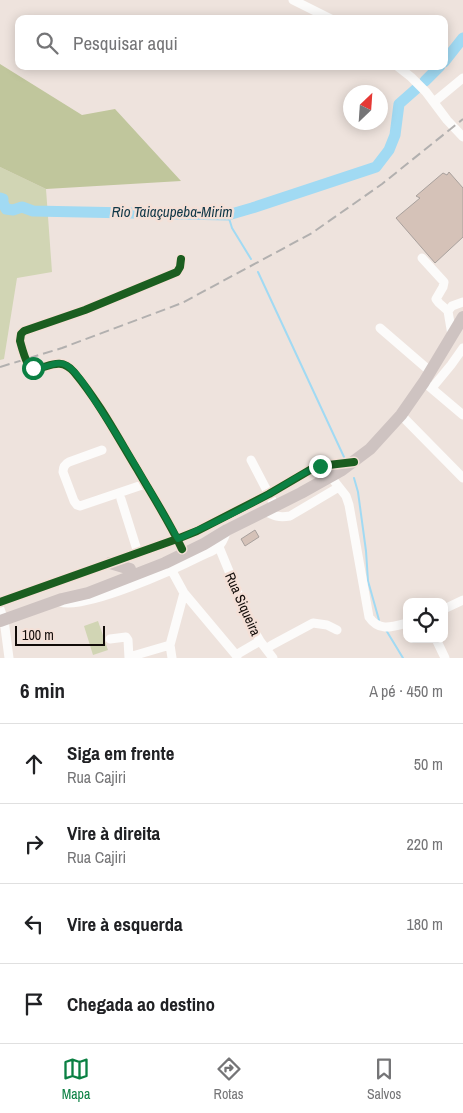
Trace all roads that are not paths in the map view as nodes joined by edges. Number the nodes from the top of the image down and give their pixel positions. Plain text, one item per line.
1 (293, 0) edge
2 (323, 15) edge
3 (402, 70) edge
4 (463, 78) edge
5 (434, 102) junction
6 (463, 137) edge
7 (422, 258) dead end
8 (181, 259) dead end
9 (463, 302) edge
10 (448, 311) junction
11 (463, 319) edge
12 (380, 328) dead end
13 (452, 335) junction
14 (463, 348) edge
15 (460, 361) edge
16 (429, 381) junction
17 (463, 414) edge
18 (402, 415) junction
19 (102, 450) dead end
20 (251, 460) dead end
21 (354, 462) junction
22 (463, 478) edge
23 (335, 482) junction
24 (145, 484) junction
25 (269, 494) junction
26 (120, 498) dead end
27 (270, 509) junction
28 (199, 535) junction
29 (221, 538) junction
30 (180, 544) junction
31 (138, 553) junction
32 (110, 563) junction
33 (130, 569) junction
34 (172, 571) junction
35 (44, 586) junction
36 (184, 593) junction
37 (463, 600) edge
38 (57, 601) junction
39 (0, 602) edge
40 (448, 607) edge
41 (1, 617) edge
42 (403, 624) edge
43 (337, 630) dead end
44 (110, 639) dead end
45 (260, 641) junction
46 (438, 643) edge
47 (170, 645) junction
48 (266, 649) junction
49 (237, 656) edge
50 (9, 658) edge
51 (129, 658) edge
52 (172, 658) edge
53 (273, 658) edge
54 (445, 658) edge

1 - 2 street
3 - 5 street
4 - 5 street
5 - 6 street
7 - 10 street
8 - 24 street
9 - 10 street
10 - 13 street
11 - 13 highway
12 - 16 street
13 - 16 highway
14 - 15 street
15 - 16 street
16 - 17 street
16 - 18 highway
18 - 21 highway
18 - 22 street
19 - 24 street
20 - 25 street
21 - 23 highway
21 - 25 street
23 - 27 highway
23 - 42 street
24 - 30 street
25 - 27 street
25 - 28 street
26 - 31 street
27 - 29 highway
28 - 29 highway
28 - 30 highway
29 - 34 street
29 - 38 highway
29 - 45 street, Rua Siqueira
30 - 31 street
30 - 33 highway
31 - 32 street
32 - 33 highway
32 - 35 street
33 - 38 highway
34 - 36 street
34 - 38 street
35 - 38 street
35 - 39 street
36 - 47 street
36 - 49 street
37 - 40 street
38 - 41 highway
41 - 50 street
43 - 48 street
44 - 51 street
45 - 48 street, Rua Siqueira
45 - 49 street
46 - 54 street
47 - 51 street
47 - 52 street
48 - 53 street, Rua Siqueira

